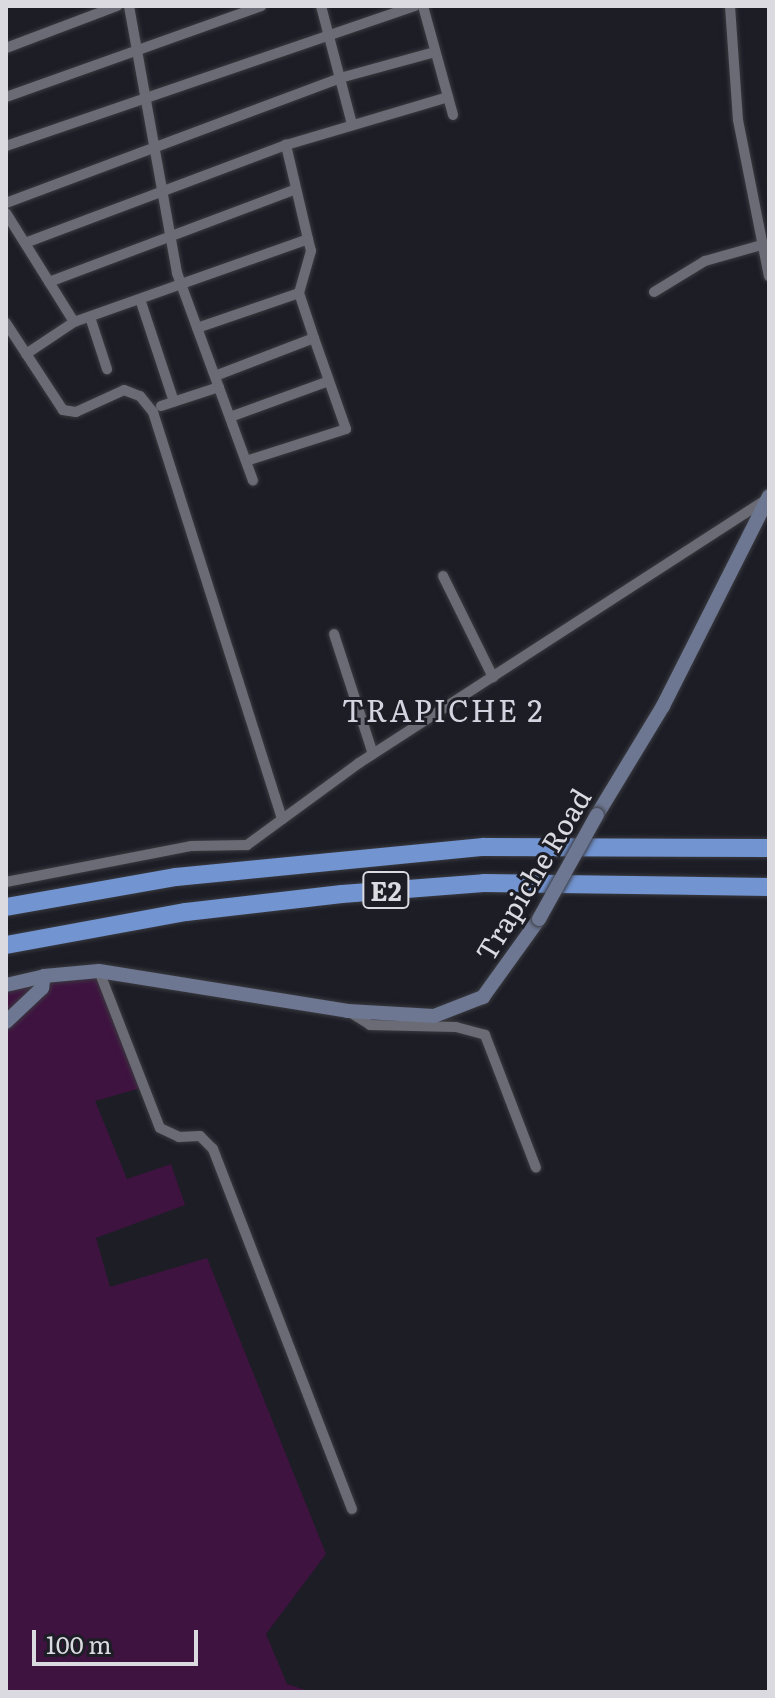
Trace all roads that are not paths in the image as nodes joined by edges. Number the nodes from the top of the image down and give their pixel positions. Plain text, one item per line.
1 (117, 6) edge
2 (129, 6) edge
3 (261, 6) edge
4 (321, 6) edge
5 (415, 6) edge
6 (423, 6) edge
7 (730, 6) edge
8 (328, 33) junction
9 (6, 48) edge
10 (137, 51) junction
11 (435, 52) junction
12 (340, 78) junction
13 (145, 96) junction
14 (6, 97) edge
15 (448, 97) junction
16 (453, 115) dead end
17 (352, 124) junction
18 (154, 144) junction
19 (286, 145) junction
20 (6, 146) edge
21 (162, 188) junction
22 (296, 189) junction
23 (6, 203) edge
24 (6, 213) edge
25 (171, 235) junction
26 (308, 239) junction
27 (25, 243) junction
28 (758, 246) junction
29 (769, 276) edge
30 (49, 282) junction
31 (181, 285) junction
32 (654, 292) dead end
33 (299, 293) junction
34 (140, 299) junction
35 (90, 317) junction
36 (74, 322) junction
37 (6, 323) edge
38 (197, 328) junction
39 (314, 338) junction
40 (26, 354) junction
41 (107, 369) dead end
42 (329, 381) junction
43 (217, 382) junction
44 (174, 402) junction
45 (161, 406) dead end
46 (230, 417) junction
47 (246, 461) junction
48 (253, 481) dead end
49 (768, 498) edge
50 (443, 576) dead end
51 (334, 634) dead end
52 (493, 677) junction
53 (373, 754) junction
54 (282, 819) junction
55 (769, 848) edge
56 (6, 882) edge
57 (769, 887) edge
58 (6, 907) edge
59 (6, 945) edge
60 (99, 971) junction
61 (44, 976) junction
62 (6, 985) edge
63 (348, 1011) junction
64 (6, 1022) edge
65 (536, 1168) dead end
66 (352, 1509) dead end

1 - 9 street
2 - 10 street
3 - 10 street
4 - 8 street
5 - 8 street
6 - 11 street
7 - 28 street
8 - 12 street
8 - 13 street
10 - 13 street
10 - 14 street
11 - 12 street
11 - 15 street
12 - 17 street
12 - 18 street
13 - 18 street
13 - 20 street
15 - 16 street
15 - 17 street
17 - 19 street
18 - 21 street
18 - 23 street
19 - 21 street
19 - 22 street
21 - 25 street
21 - 27 street
22 - 25 street
22 - 26 street
24 - 27 street
25 - 30 street
25 - 31 street
26 - 31 street
26 - 33 street
27 - 30 street
28 - 29 street
28 - 32 street
30 - 36 street
31 - 34 street
31 - 38 street
33 - 38 street
33 - 39 street
34 - 35 street
34 - 44 street
35 - 36 street
35 - 41 street
36 - 40 street
37 - 40 street
38 - 43 street
39 - 42 street
39 - 43 street
40 - 54 street
42 - 46 street
42 - 47 street
43 - 44 street
43 - 46 street
44 - 45 street
46 - 47 street
47 - 48 street
49 - 52 street
49 - 63 street, Trapiche Road, bridge
50 - 52 street
51 - 53 street
52 - 53 street
53 - 54 street
54 - 56 street
55 - 58 highway, E2
57 - 59 highway, E2
60 - 61 street, Trapiche Road
60 - 63 street, Trapiche Road
60 - 66 street
61 - 62 street, Trapiche Road
61 - 64 street
63 - 65 street

